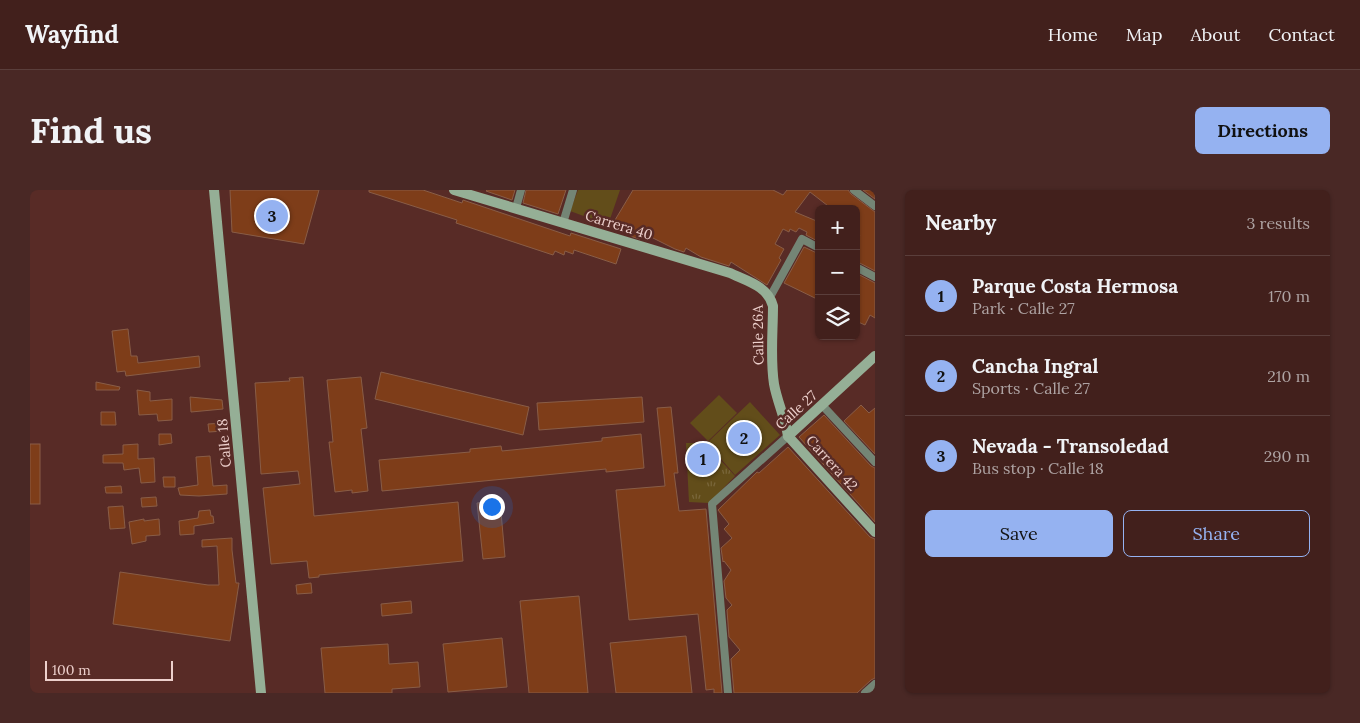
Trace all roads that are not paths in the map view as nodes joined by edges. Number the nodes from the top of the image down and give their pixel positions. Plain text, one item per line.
1 (214, 190) edge
2 (454, 190) edge
3 (521, 190) edge
4 (573, 190) edge
5 (854, 190) edge
6 (473, 193) edge
7 (875, 206) edge
8 (516, 208) junction
9 (563, 223) junction
10 (815, 246) edge
11 (860, 269) edge
12 (875, 277) edge
13 (770, 296) junction
14 (875, 356) edge
15 (822, 405) junction
16 (788, 436) junction
17 (875, 462) edge
18 (875, 532) edge
19 (875, 684) edge
20 (261, 693) edge
21 (728, 693) edge
22 (865, 693) edge

1 - 20 street, Calle 18
2 - 6 street, Carrera 40
3 - 8 street
4 - 9 street
5 - 7 street
6 - 8 street, Carrera 40
8 - 9 street, Carrera 40
9 - 13 street, Carrera 40
10 - 13 street, Calle 26A
11 - 12 street
13 - 16 street, Calle 26A
14 - 15 street, Calle 27
15 - 16 street, Calle 27
15 - 17 street
16 - 18 street, Carrera 42
16 - 21 street, Calle 27
19 - 22 street

